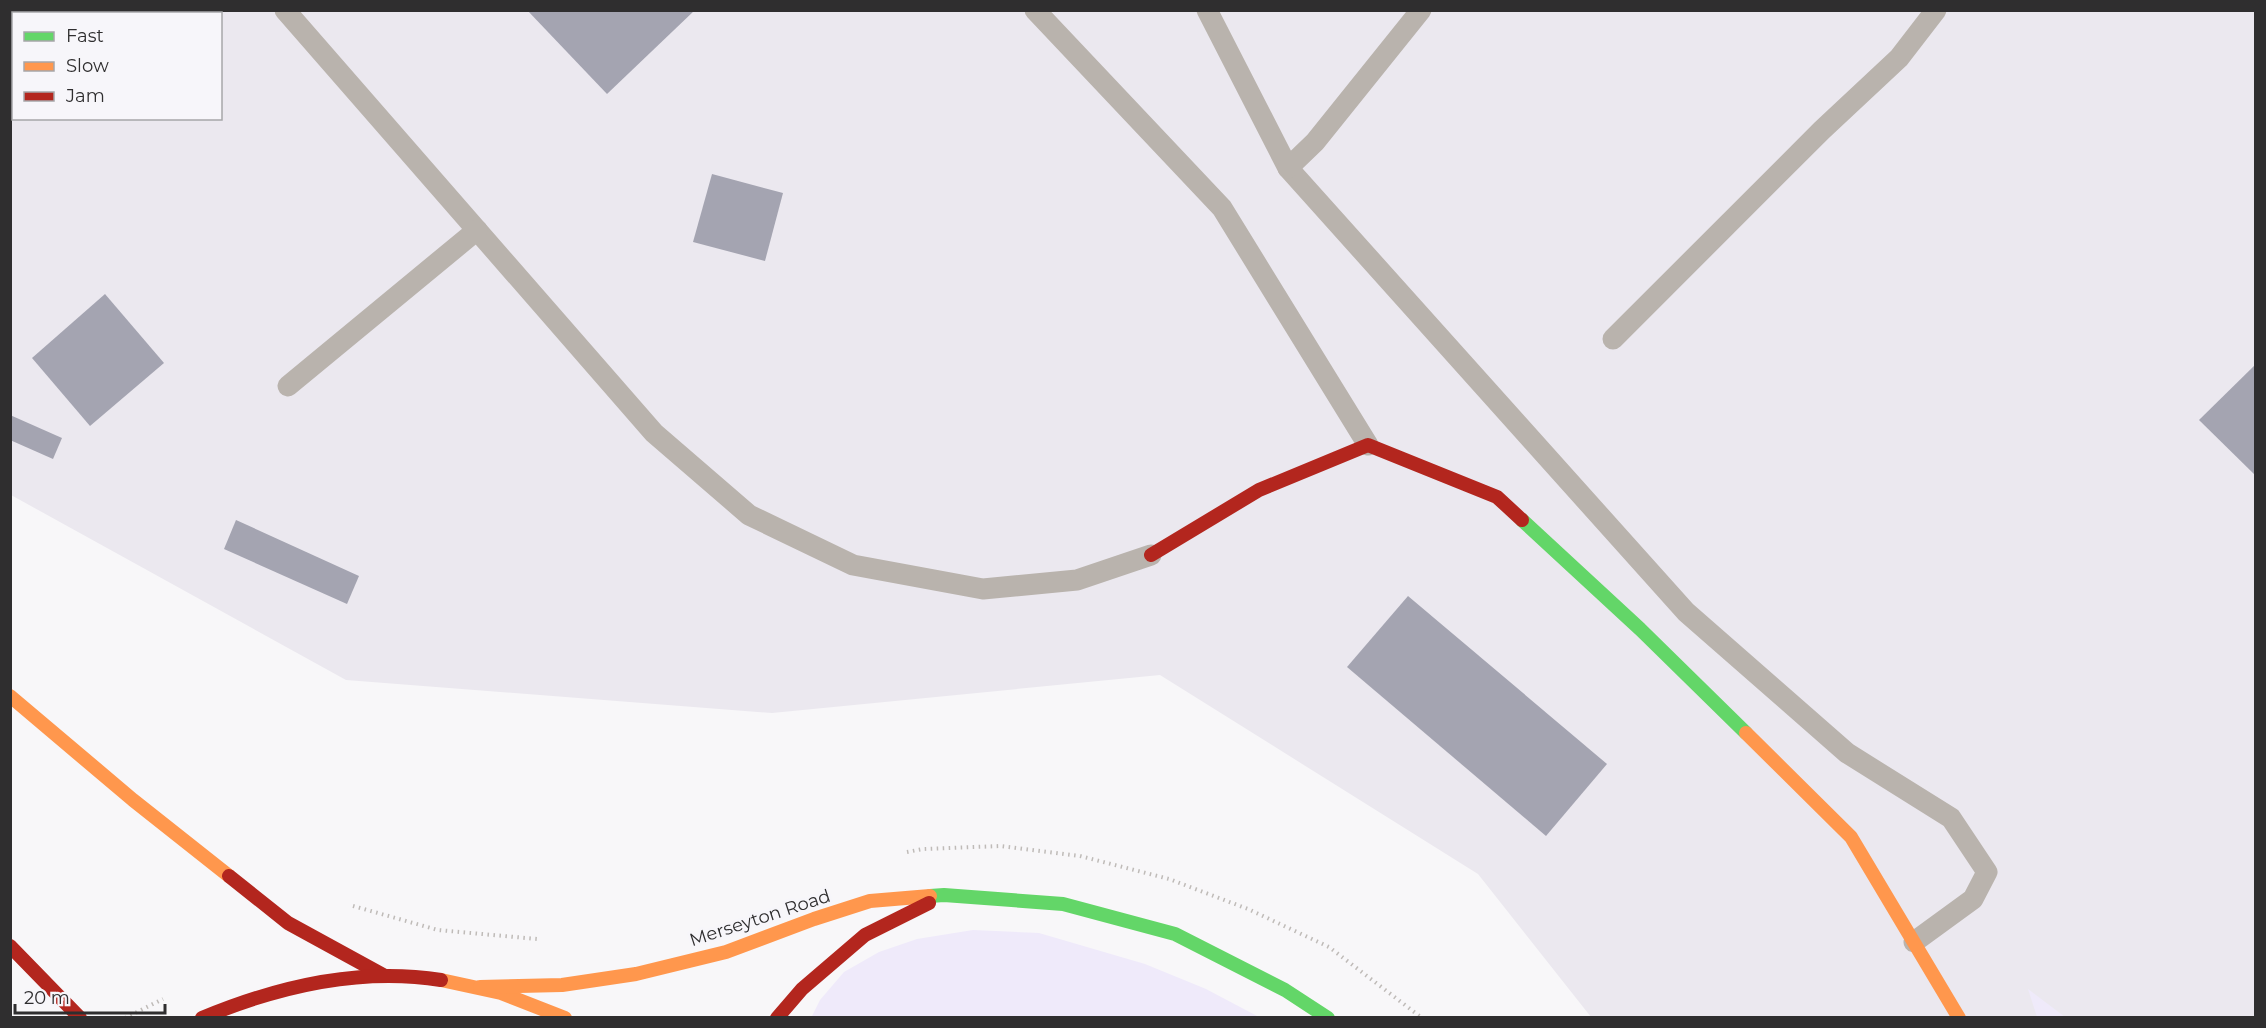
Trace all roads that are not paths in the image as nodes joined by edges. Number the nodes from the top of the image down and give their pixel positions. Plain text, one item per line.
1 (285, 10) edge
2 (1035, 10) edge
3 (1207, 10) edge
4 (1421, 10) edge
5 (1936, 10) edge
6 (1288, 168) junction
7 (477, 230) junction
8 (1614, 339) dead end
9 (288, 386) dead end
10 (1368, 445) junction
11 (1151, 555) joint
12 (10, 696) edge
13 (944, 895) junction
14 (1914, 942) junction
15 (10, 946) edge
16 (383, 975) junction
17 (480, 987) junction
18 (80, 1017) edge
19 (202, 1017) edge
20 (565, 1017) edge
21 (777, 1017) edge
22 (1328, 1017) edge
23 (1959, 1017) edge

1 - 7 lane
2 - 10 lane
3 - 6 lane
4 - 6 lane
5 - 8 lane
6 - 14 lane
7 - 9 lane
7 - 11 lane
10 - 11 main road
10 - 14 main road
12 - 16 main road
13 - 17 main road, Merseyton Road
13 - 21 main road
13 - 22 main road, Merseyton Road
14 - 23 main road
15 - 18 main road
16 - 17 main road
16 - 19 main road
17 - 20 main road

